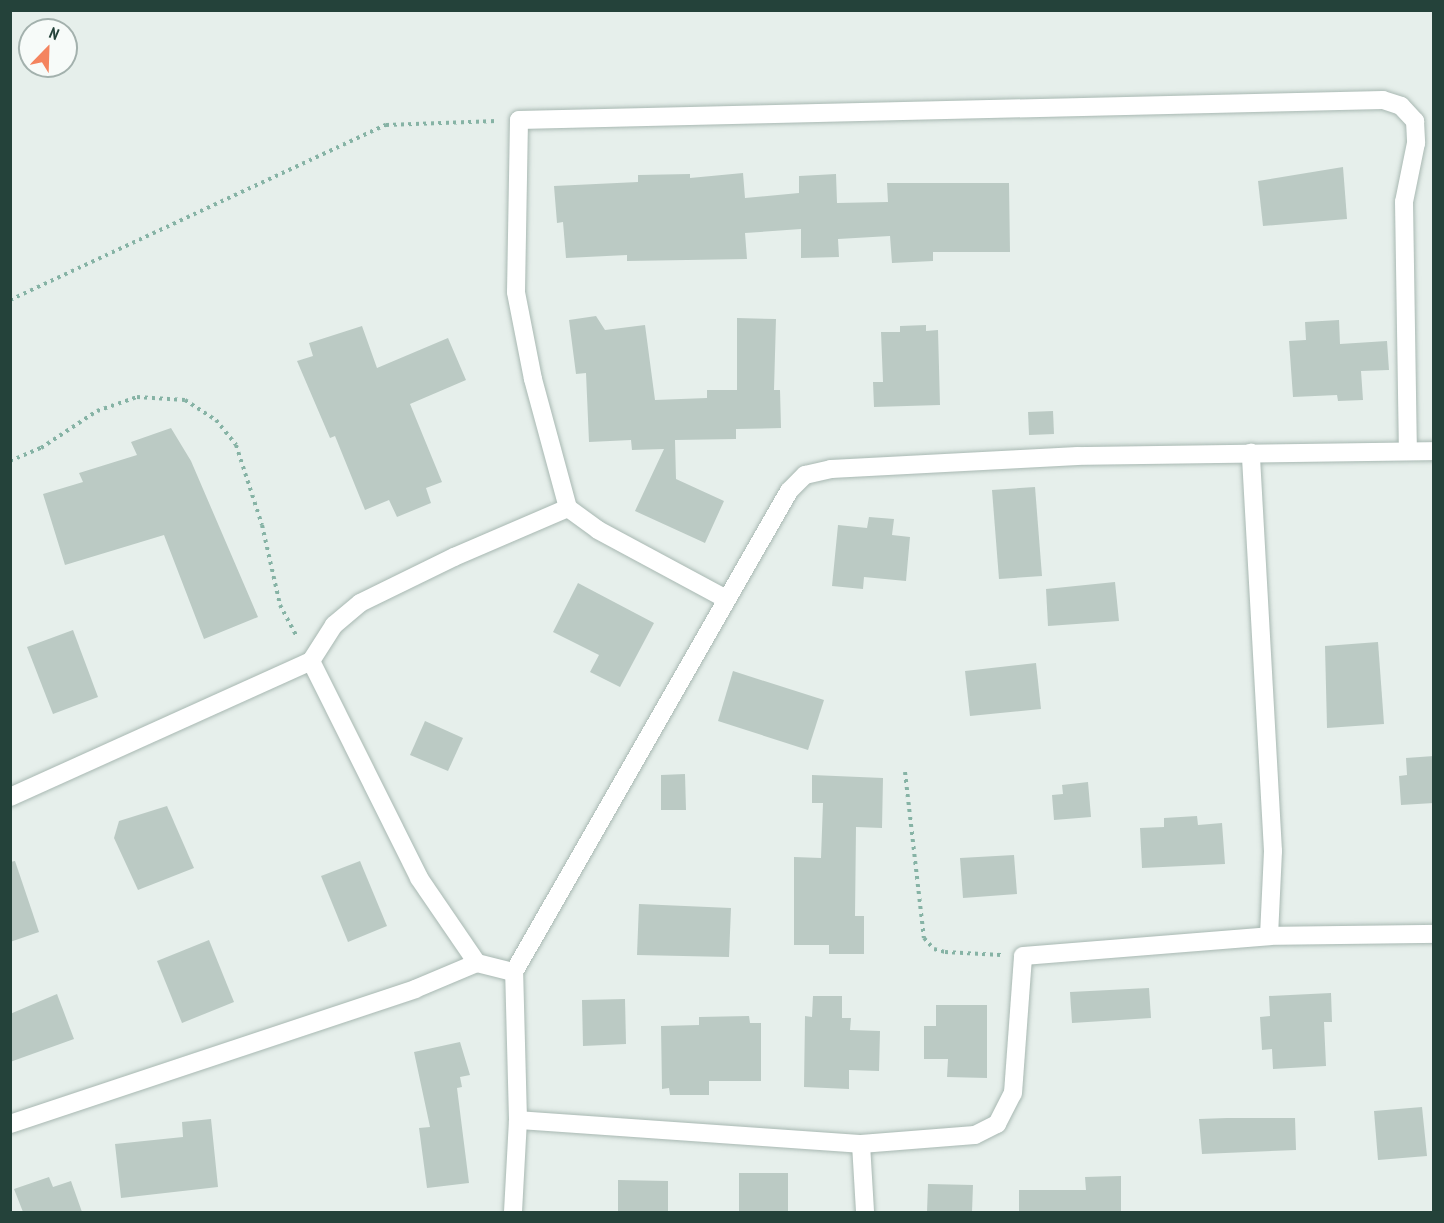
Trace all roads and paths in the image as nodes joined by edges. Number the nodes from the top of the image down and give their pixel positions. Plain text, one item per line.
1 (519, 120) junction
2 (10, 300) edge
3 (1408, 450) junction
4 (1434, 451) edge
5 (1251, 453) junction
6 (10, 461) edge
7 (568, 508) junction
8 (726, 599) junction
9 (310, 661) junction
10 (905, 772) dead end
11 (10, 797) edge
12 (1434, 934) edge
13 (1269, 936) junction
14 (1023, 956) junction
15 (477, 963) junction
16 (514, 972) junction
17 (518, 1120) junction
18 (10, 1124) edge
19 (861, 1144) junction
20 (513, 1212) edge
21 (865, 1212) edge

1 - 2 path
1 - 3 street
1 - 7 street
3 - 4 street
3 - 5 street
5 - 8 street
5 - 13 street
6 - 9 path
7 - 8 street
7 - 9 street
8 - 16 street
9 - 11 street
9 - 15 street
10 - 14 path
12 - 13 street
13 - 14 street
14 - 19 street
15 - 16 street
15 - 18 street
16 - 17 street
17 - 19 street
17 - 20 street
19 - 21 street

